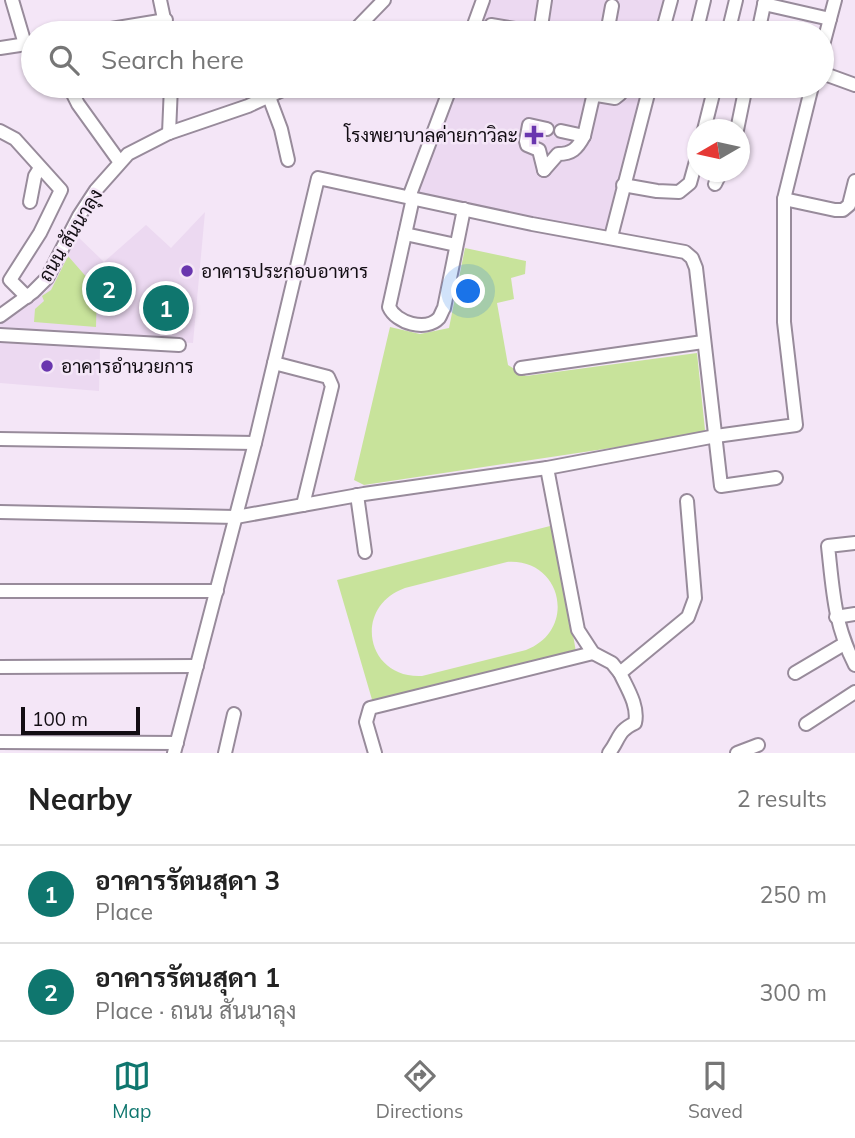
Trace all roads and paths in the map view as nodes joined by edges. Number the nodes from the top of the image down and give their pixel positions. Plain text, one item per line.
1 (12, 0) edge
2 (160, 0) edge
3 (384, 0) edge
4 (483, 0) edge
5 (545, 0) edge
6 (671, 0) edge
7 (704, 0) edge
8 (736, 0) edge
9 (835, 0) edge
10 (765, 2) edge
11 (612, 6) dead end
12 (830, 19) joint
13 (165, 21) edge
14 (364, 21) edge
15 (475, 21) edge
16 (542, 21) edge
17 (609, 21) edge
18 (665, 21) edge
19 (699, 21) edge
20 (731, 21) edge
21 (761, 21) edge
22 (21, 23) edge
23 (21, 44) edge
24 (0, 48) edge
25 (834, 78) edge
26 (855, 86) edge
27 (75, 98) edge
28 (171, 98) edge
29 (266, 98) edge
30 (269, 98) edge
31 (447, 98) edge
32 (593, 98) edge
33 (647, 98) edge
34 (712, 98) edge
35 (744, 98) edge
36 (809, 98) edge
37 (707, 119) edge
38 (739, 119) edge
39 (547, 129) dead end
40 (0, 131) edge
41 (561, 131) dead end
42 (169, 133) junction
43 (584, 136) junction
44 (539, 150) junction
45 (558, 154) junction
46 (288, 160) dead end
47 (119, 161) junction
48 (40, 168) junction
49 (855, 181) edge
50 (690, 182) edge
51 (623, 185) junction
52 (411, 197) junction
53 (784, 199) junction
54 (30, 202) dead end
55 (464, 209) junction
56 (405, 234) junction
57 (611, 237) junction
58 (456, 245) junction
59 (27, 297) junction
60 (0, 316) edge
61 (0, 335) edge
62 (703, 342) junction
63 (179, 345) dead end
64 (274, 363) junction
65 (521, 368) dead end
66 (716, 436) junction
67 (0, 439) edge
68 (255, 443) junction
69 (547, 468) junction
70 (776, 478) dead end
71 (357, 495) junction
72 (687, 501) dead end
73 (303, 505) junction
74 (0, 512) edge
75 (236, 517) junction
76 (855, 543) edge
77 (365, 552) dead end
78 (0, 591) edge
79 (216, 591) junction
80 (855, 614) edge
81 (836, 617) junction
82 (844, 644) junction
83 (593, 653) junction
84 (855, 665) edge
85 (197, 666) junction
86 (0, 667) edge
87 (620, 673) junction
88 (795, 674) dead end
89 (855, 692) edge
90 (234, 714) dead end
91 (806, 724) dead end
92 (0, 743) edge
93 (758, 745) dead end
94 (176, 748) edge
95 (225, 753) edge
96 (375, 753) edge
97 (609, 753) edge
98 (737, 753) edge

1 - 22 street
2 - 13 street
3 - 14 street
4 - 15 street
5 - 16 street
6 - 18 street
7 - 19 street
8 - 20 street
9 - 12 street
10 - 12 street
10 - 21 street
11 - 17 street
23 - 24 street
25 - 26 street
27 - 47 street
28 - 42 street
29 - 42 street, ถนน สันนาลุง
30 - 46 street
31 - 52 street
32 - 43 street
33 - 51 street
34 - 37 street
35 - 38 street
36 - 53 street
39 - 44 street
40 - 48 street
41 - 43 street
42 - 47 street, ถนน สันนาลุง
43 - 45 street
44 - 45 street
44 - 45 street
47 - 59 street, ถนน สันนาลุง
48 - 54 street
48 - 59 street
49 - 53 street
50 - 51 street
51 - 57 street
52 - 55 street
52 - 56 street
52 - 64 street
53 - 66 street
55 - 57 street
55 - 58 street
56 - 58 street
56 - 58 street
57 - 62 street
59 - 60 street, ถนน สันนาลุง
61 - 63 street
62 - 65 street
62 - 66 street
64 - 68 street
64 - 73 street
66 - 69 street
66 - 70 street
67 - 68 street
68 - 75 street
69 - 71 street
69 - 83 street
71 - 73 street
71 - 77 street
72 - 87 street
73 - 75 street
74 - 75 street
75 - 79 street
76 - 81 street
78 - 79 street
79 - 85 street
80 - 81 street
81 - 82 street
82 - 84 street
82 - 88 street
83 - 87 street
83 - 96 street
85 - 86 street
85 - 94 street
87 - 97 street
89 - 91 street
90 - 95 street
92 - 94 street
93 - 98 street

